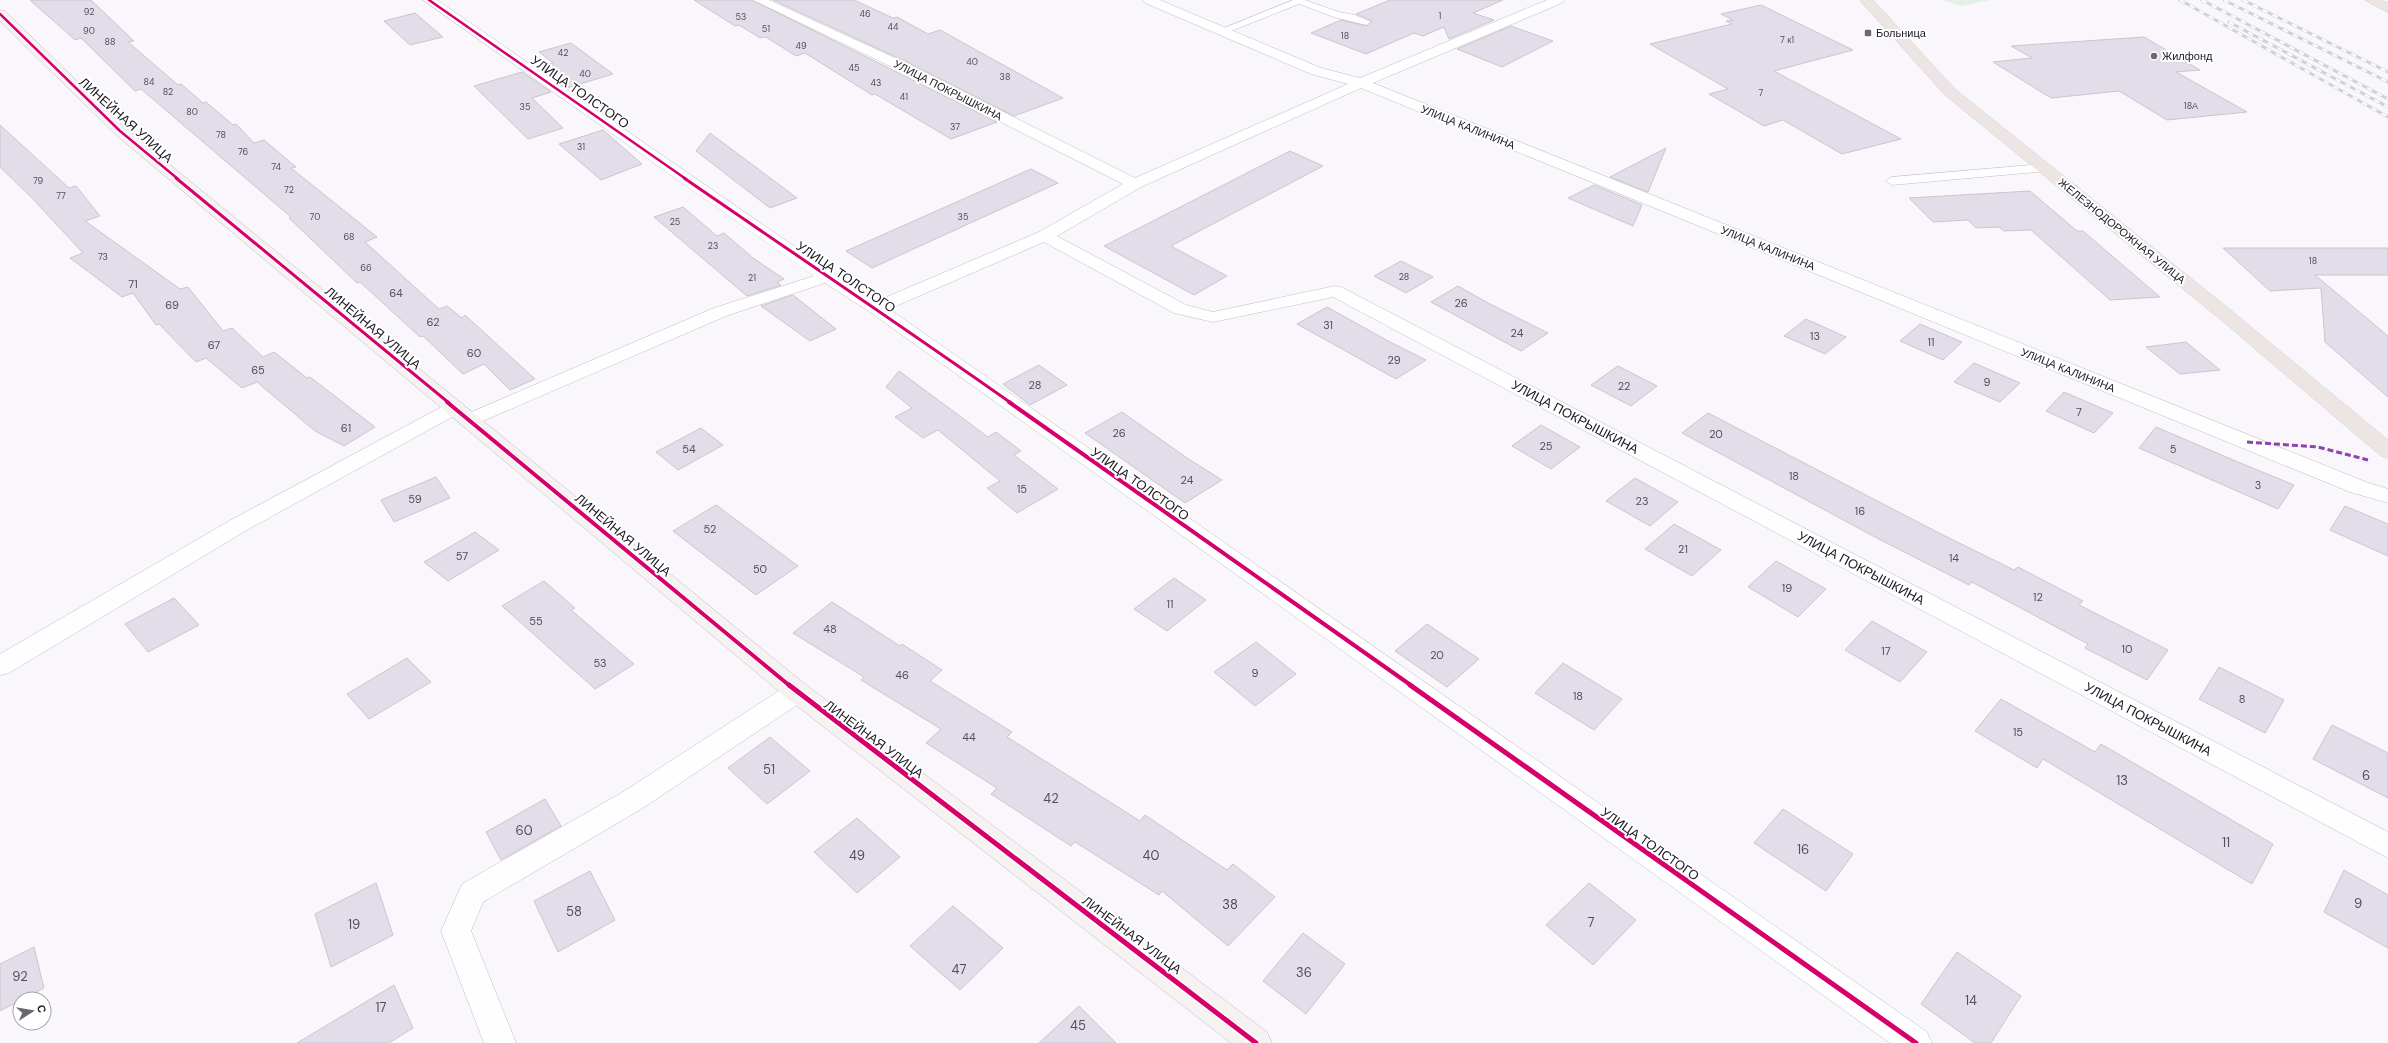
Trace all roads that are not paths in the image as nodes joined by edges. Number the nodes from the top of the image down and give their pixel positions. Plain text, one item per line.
1 (429, 0) edge
2 (759, 0) edge
3 (1148, 0) edge
4 (1558, 0) edge
5 (1866, 0) edge
6 (2371, 0) edge
7 (2388, 8) edge
8 (0, 14) edge
9 (1366, 22) dead end
10 (1222, 31) junction
11 (1361, 83) junction
12 (2044, 168) junction
13 (1892, 181) dead end
14 (1135, 184) junction
15 (1044, 236) junction
16 (826, 277) junction
17 (876, 308) junction
18 (462, 414) junction
19 (2388, 451) edge
20 (2388, 496) edge
21 (0, 666) edge
22 (797, 692) junction
23 (2388, 846) edge
24 (500, 1043) edge
25 (1256, 1043) edge
26 (1916, 1043) edge

1 - 16 street, УЛИЦА ТОЛСТОГО
2 - 14 street, УЛИЦА ПОКРЫШКИНА
3 - 10 street, УЛИЦА КАЛИНИНА
4 - 11 street
5 - 12 main road, ЖЕЛЕЗНОДОРОЖНАЯ УЛИЦА
6 - 7 main road
8 - 18 street, ЛИНЕЙНАЯ УЛИЦА
9 - 10 lane
10 - 11 street, УЛИЦА КАЛИНИНА
11 - 14 street
11 - 20 street, УЛИЦА КАЛИНИНА
12 - 13 lane
12 - 19 main road, ЖЕЛЕЗНОДОРОЖНАЯ УЛИЦА
14 - 15 street
15 - 17 street
15 - 23 street, УЛИЦА ПОКРЫШКИНА
16 - 17 street, УЛИЦА ТОЛСТОГО
16 - 18 street
17 - 26 street, УЛИЦА ТОЛСТОГО
18 - 21 street
18 - 22 street, ЛИНЕЙНАЯ УЛИЦА
22 - 24 street
22 - 25 street, ЛИНЕЙНАЯ УЛИЦА

